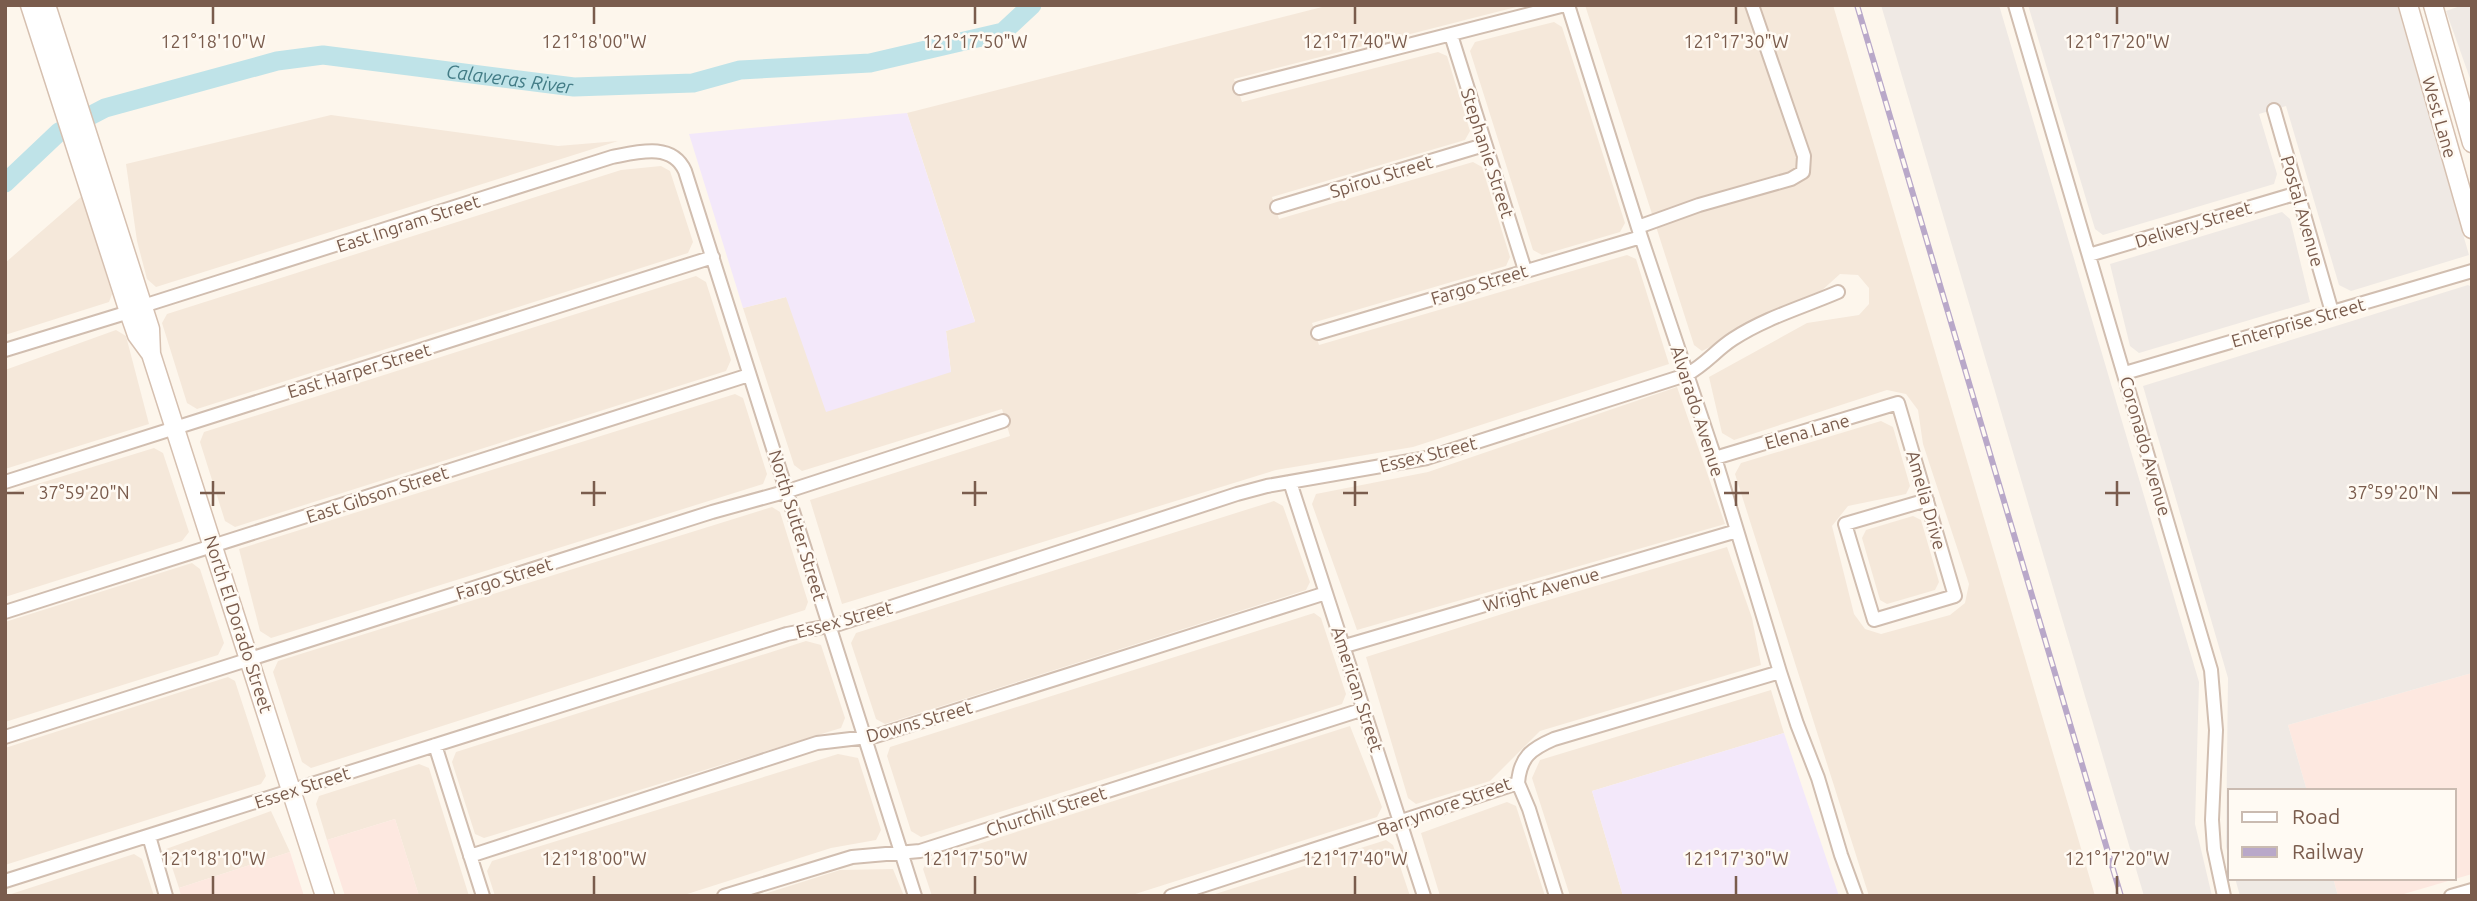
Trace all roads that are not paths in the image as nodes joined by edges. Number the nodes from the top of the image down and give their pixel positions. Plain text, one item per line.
1 (1566, 5) edge
2 (1752, 5) edge
3 (2015, 5) edge
4 (2407, 5) edge
5 (2417, 5) edge
6 (39, 7) edge
7 (2434, 8) edge
8 (1451, 35) junction
9 (2421, 50) junction
10 (1240, 88) dead end
11 (2274, 110) dead end
12 (2465, 119) junction
13 (2472, 143) edge
14 (1484, 145) junction
15 (675, 156) joint
16 (2298, 193) junction
17 (1277, 207) dead end
18 (2472, 229) edge
19 (1640, 232) junction
20 (2089, 255) junction
21 (713, 257) junction
22 (1525, 270) junction
23 (2472, 271) edge
24 (1838, 292) dead end
25 (136, 309) junction
26 (2332, 312) junction
27 (1318, 333) dead end
28 (5, 350) edge
29 (2124, 373) junction
30 (750, 375) junction
31 (1686, 375) junction
32 (1898, 404) joint
33 (1003, 421) dead end
34 (175, 428) junction
35 (1715, 458) junction
36 (5, 482) edge
37 (1290, 482) junction
38 (788, 491) junction
39 (1927, 500) junction
40 (1737, 531) junction
41 (214, 546) junction
42 (1326, 593) junction
43 (5, 612) edge
44 (829, 627) junction
45 (1345, 646) junction
46 (250, 659) junction
47 (1780, 672) junction
48 (1364, 709) junction
49 (5, 737) edge
50 (864, 737) junction
51 (435, 745) junction
52 (1518, 783) junction
53 (292, 791) junction
54 (1401, 822) junction
55 (149, 836) junction
56 (901, 854) junction
57 (470, 856) junction
58 (5, 881) edge
59 (2472, 890) edge
60 (166, 896) edge
61 (325, 896) edge
62 (483, 896) edge
63 (724, 896) edge
64 (915, 896) edge
65 (1171, 896) edge
66 (1424, 896) edge
67 (1556, 896) edge
68 (1856, 896) edge
69 (2224, 896) edge
70 (2451, 896) edge

1 - 8 street
1 - 19 street, Alvarado Avenue
2 - 19 street, Fargo Street
3 - 20 street, Coronado Avenue
4 - 9 main road, West Lane
5 - 7 main road
6 - 25 main road, North El Dorado Street
7 - 12 main road, West Lane
8 - 10 street
8 - 14 street, Stephanie Street
9 - 12 main road
9 - 18 main road, West Lane
11 - 16 street, Postal Avenue
12 - 13 main road, West Lane
14 - 17 street, Spirou Street
14 - 22 street, Stephanie Street
15 - 21 street, North Sutter Street
15 - 25 street, East Ingram Street
16 - 20 street, Delivery Street
16 - 26 street, Postal Avenue
19 - 22 street, Fargo Street
19 - 31 street, Alvarado Avenue
20 - 29 street, Coronado Avenue
21 - 30 street, North Sutter Street
21 - 34 street, East Harper Street
22 - 27 street, Fargo Street
23 - 26 street, Enterprise Street
24 - 31 street, Essex Street
25 - 28 street, East Ingram Street
25 - 34 main road, North El Dorado Street
26 - 29 street, Enterprise Street
29 - 69 street, Coronado Avenue
30 - 38 street, North Sutter Street
30 - 41 street, East Gibson Street
31 - 35 street, Alvarado Avenue
31 - 37 street, Essex Street
32 - 35 street, Elena Lane
32 - 39 street, Amelia Drive
33 - 38 street, Fargo Street
34 - 36 street, East Harper Street
34 - 41 main road, North El Dorado Street
35 - 40 street, Alvarado Avenue
37 - 42 street, American Street
37 - 44 street, Essex Street
38 - 44 street, North Sutter Street
38 - 46 street, Fargo Street
39 - 39 street, Amelia Drive
40 - 45 street, Wright Avenue
40 - 47 street, Alvarado Avenue
41 - 43 street, East Gibson Street
41 - 46 main road, North El Dorado Street
42 - 45 street, American Street
42 - 50 street, Downs Street
44 - 50 street, North Sutter Street
44 - 51 street, Essex Street
45 - 48 street, American Street
46 - 49 street, Fargo Street
46 - 53 main road, North El Dorado Street
47 - 52 street, Barrymore Street
47 - 68 street, Alvarado Avenue
48 - 54 street, American Street
48 - 56 street, Churchill Street
50 - 56 street, North Sutter Street
50 - 57 street, Downs Street
51 - 53 street, Essex Street
51 - 57 street
52 - 54 street, Barrymore Street
52 - 67 street
53 - 55 street, Essex Street
53 - 61 main road, North El Dorado Street
54 - 65 street, Barrymore Street
54 - 66 street, American Street
55 - 58 street, Essex Street
55 - 60 street
56 - 63 street, Churchill Street
56 - 64 street, North Sutter Street
57 - 62 street
59 - 70 street

